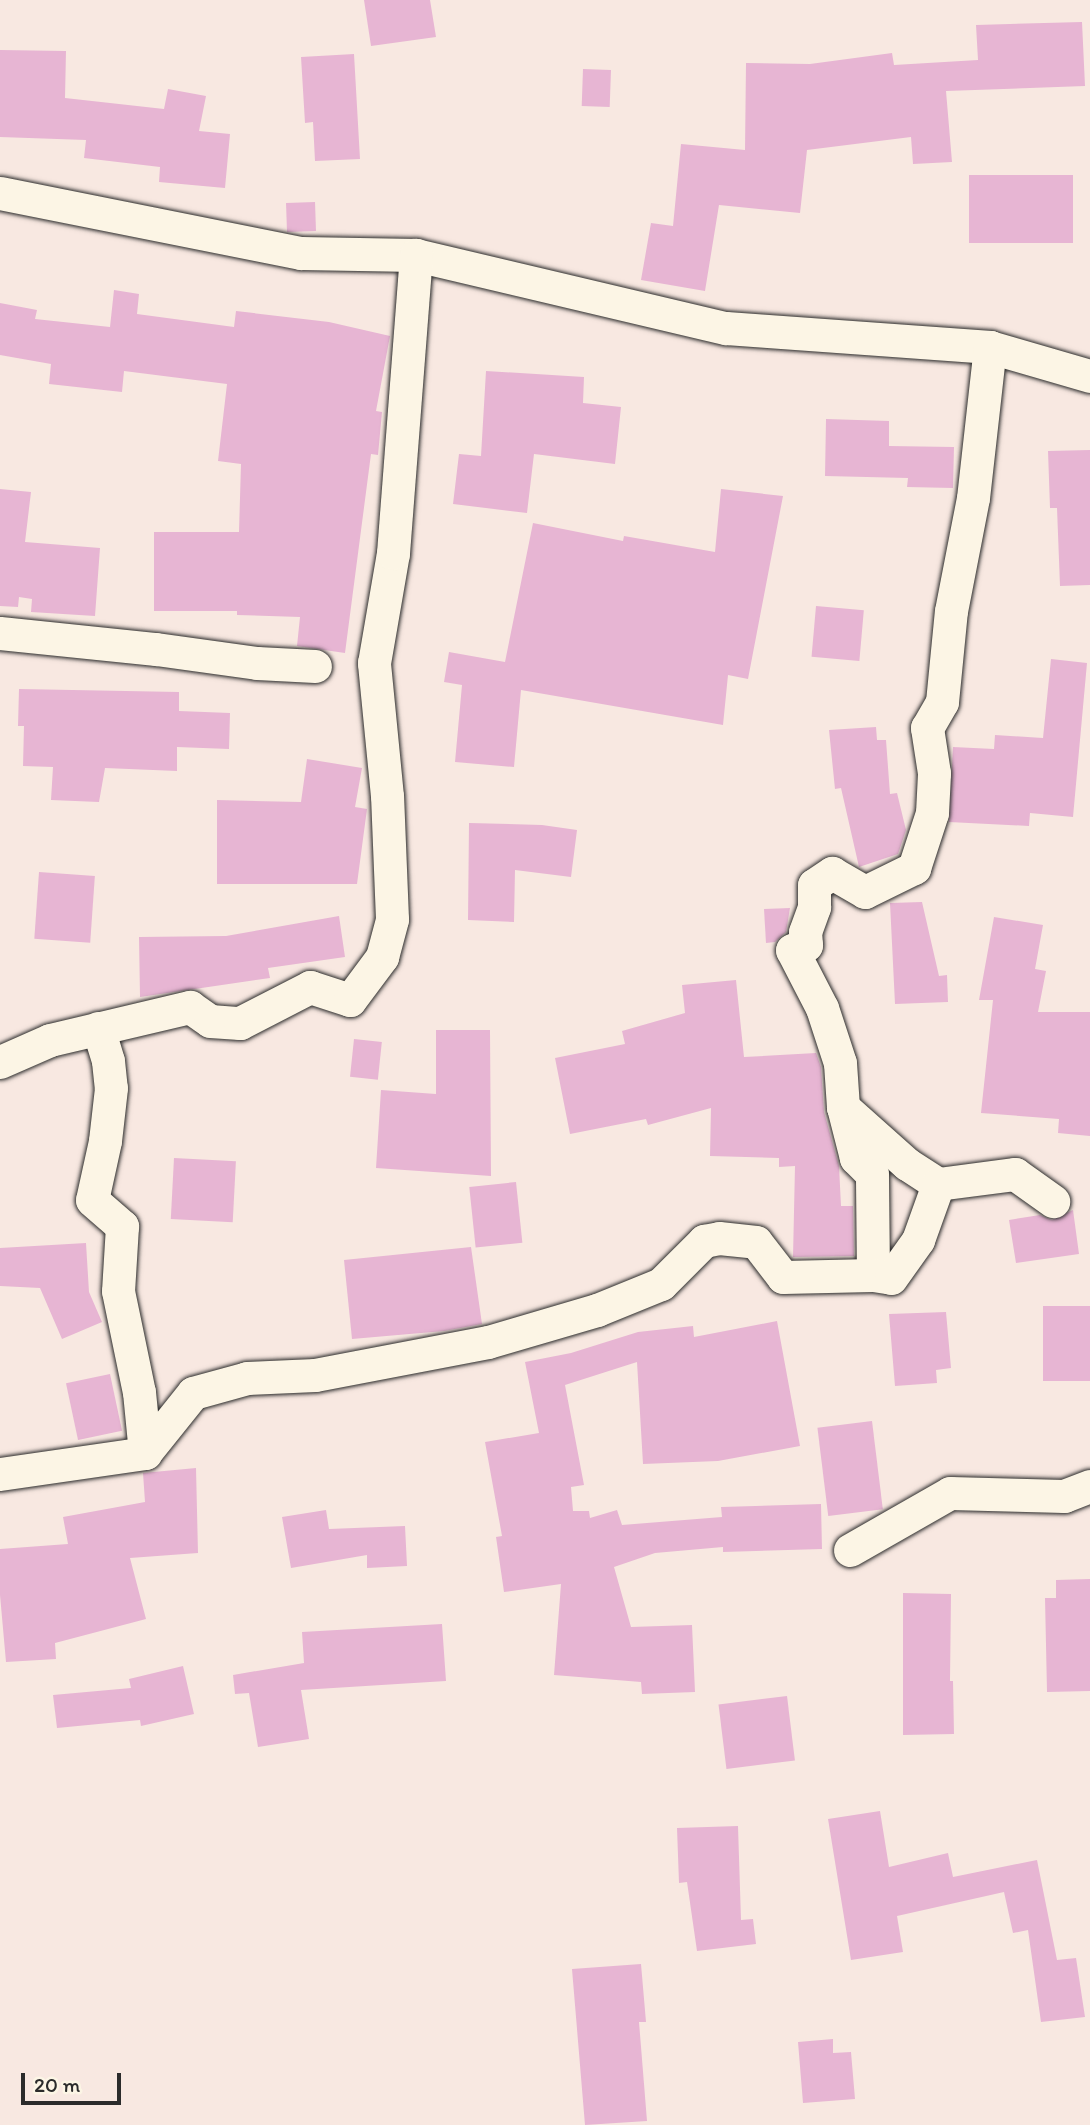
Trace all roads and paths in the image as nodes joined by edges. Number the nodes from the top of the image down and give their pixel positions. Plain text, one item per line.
1 (0, 193) edge
2 (416, 255) junction
3 (989, 348) junction
4 (1090, 376) edge
5 (0, 633) edge
6 (315, 666) dead end
7 (98, 1028) junction
8 (0, 1062) edge
9 (843, 1107) junction
10 (938, 1184) junction
11 (1054, 1200) dead end
12 (873, 1275) junction
13 (145, 1453) junction
14 (0, 1474) edge
15 (1090, 1486) edge
16 (850, 1550) dead end

1 - 2 street
2 - 3 street
2 - 7 street
3 - 4 street
3 - 9 street
5 - 6 street
7 - 8 street
7 - 13 street
9 - 10 street
9 - 12 street
10 - 11 street
10 - 12 street
12 - 13 street
13 - 14 street
15 - 16 street

